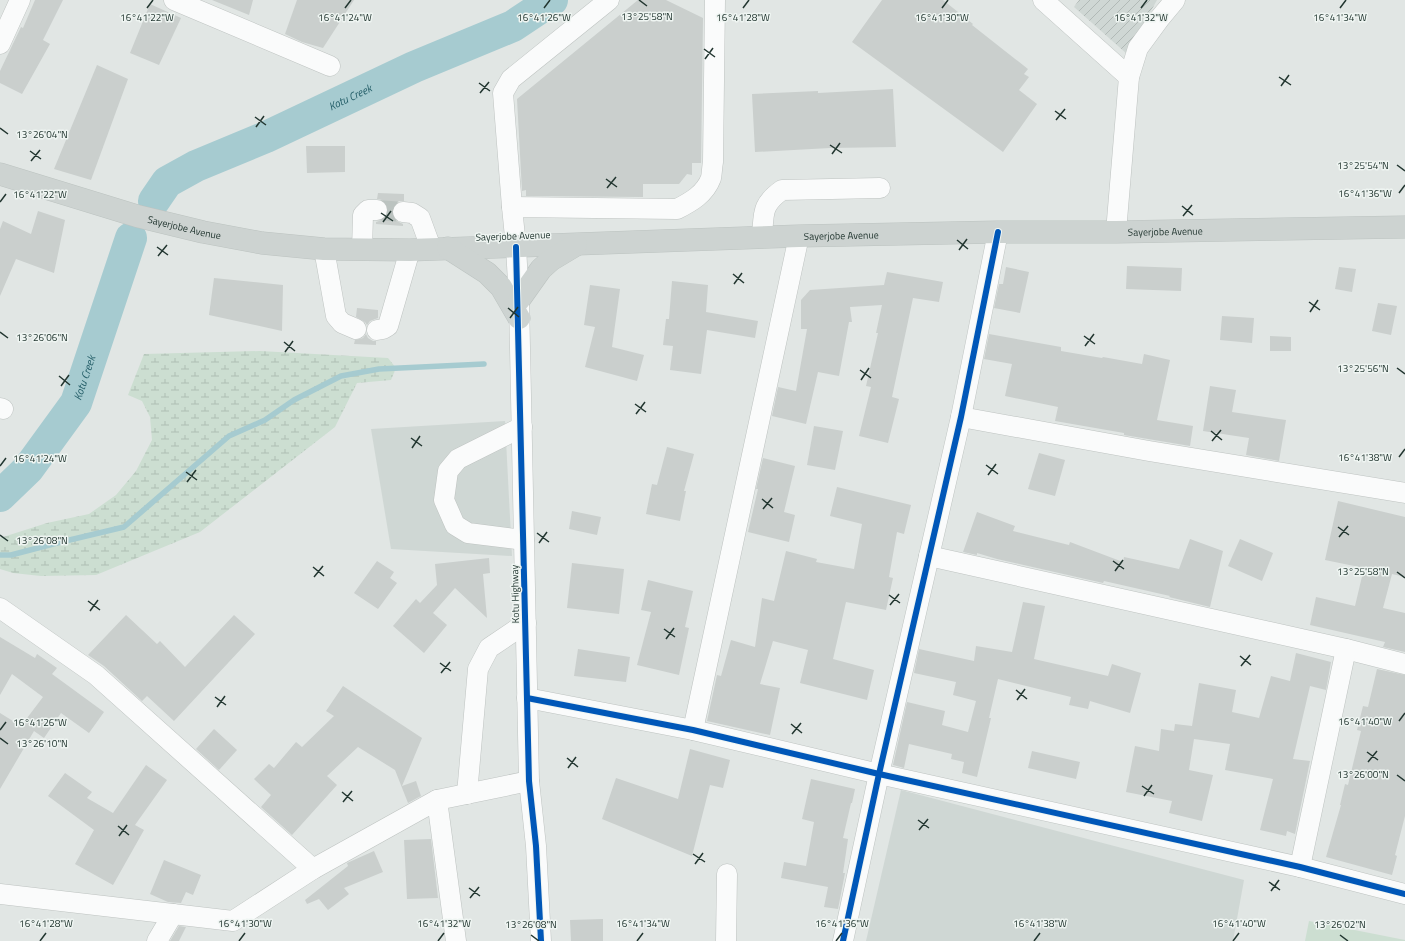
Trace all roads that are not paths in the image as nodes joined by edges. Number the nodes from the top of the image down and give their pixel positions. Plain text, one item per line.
1 (174, 0) edge
2 (609, 0) edge
3 (715, 0) edge
4 (1043, 0) edge
5 (1175, 0) edge
6 (11, 8) edge
7 (0, 44) edge
8 (330, 66) dead end
9 (1129, 77) junction
10 (0, 174) edge
11 (880, 188) dead end
12 (512, 207) junction
13 (377, 210) tunnel mouth
14 (404, 212) tunnel mouth
15 (1405, 227) edge
16 (998, 232) junction
17 (1116, 232) junction
18 (800, 236) junction
19 (762, 237) junction
20 (577, 244) junction
21 (516, 247) junction
22 (324, 249) junction
23 (430, 249) junction
24 (362, 250) junction
25 (519, 309) junction
26 (356, 329) dead end
27 (377, 330) dead end
28 (961, 417) junction
29 (522, 427) junction
30 (1405, 493) edge
31 (524, 540) junction
32 (929, 556) junction
33 (0, 608) edge
34 (526, 623) junction
35 (1346, 649) junction
36 (1405, 664) edge
37 (527, 698) junction
38 (693, 730) junction
39 (879, 774) junction
40 (529, 781) junction
41 (467, 794) junction
42 (437, 800) junction
43 (1300, 867) junction
44 (313, 869) junction
45 (727, 874) dead end
46 (0, 894) edge
47 (1405, 894) edge
48 (173, 914) junction
49 (157, 941) edge
50 (456, 941) edge
51 (541, 941) edge
52 (726, 941) edge
53 (843, 941) edge

1 - 8 street
2 - 12 street, Kotu Highway
3 - 12 street
4 - 9 street
5 - 9 street
6 - 7 street
9 - 17 street
10 - 22 main road, Sayerjobe Avenue
11 - 19 street
12 - 21 street, Kotu Highway
13 - 24 street
14 - 23 street
15 - 17 main road, Sayerjobe Avenue
16 - 17 main road, Sayerjobe Avenue
16 - 18 main road, Sayerjobe Avenue
16 - 28 street
18 - 19 main road, Sayerjobe Avenue
18 - 38 street
19 - 20 main road, Sayerjobe Avenue
20 - 21 main road, Sayerjobe Avenue
20 - 25 main road
21 - 23 main road, Sayerjobe Avenue
21 - 25 street, Kotu Highway
22 - 24 main road, Sayerjobe Avenue
22 - 26 street
23 - 24 main road, Sayerjobe Avenue
23 - 25 main road
23 - 27 street
25 - 29 street, Kotu Highway
28 - 30 street
28 - 32 street
29 - 31 street, Kotu Highway
29 - 31 street
31 - 34 street, Kotu Highway
32 - 35 street
32 - 39 street
33 - 44 street
34 - 37 street, Kotu Highway
34 - 41 street
35 - 36 street
35 - 43 street
37 - 38 street
37 - 40 street, Kotu Highway
38 - 39 street
39 - 43 street
39 - 53 street
40 - 41 street
40 - 51 street, Kotu Highway
41 - 42 street
42 - 44 street
42 - 50 street
43 - 47 street
44 - 48 street
45 - 52 street
46 - 48 street
48 - 49 street

